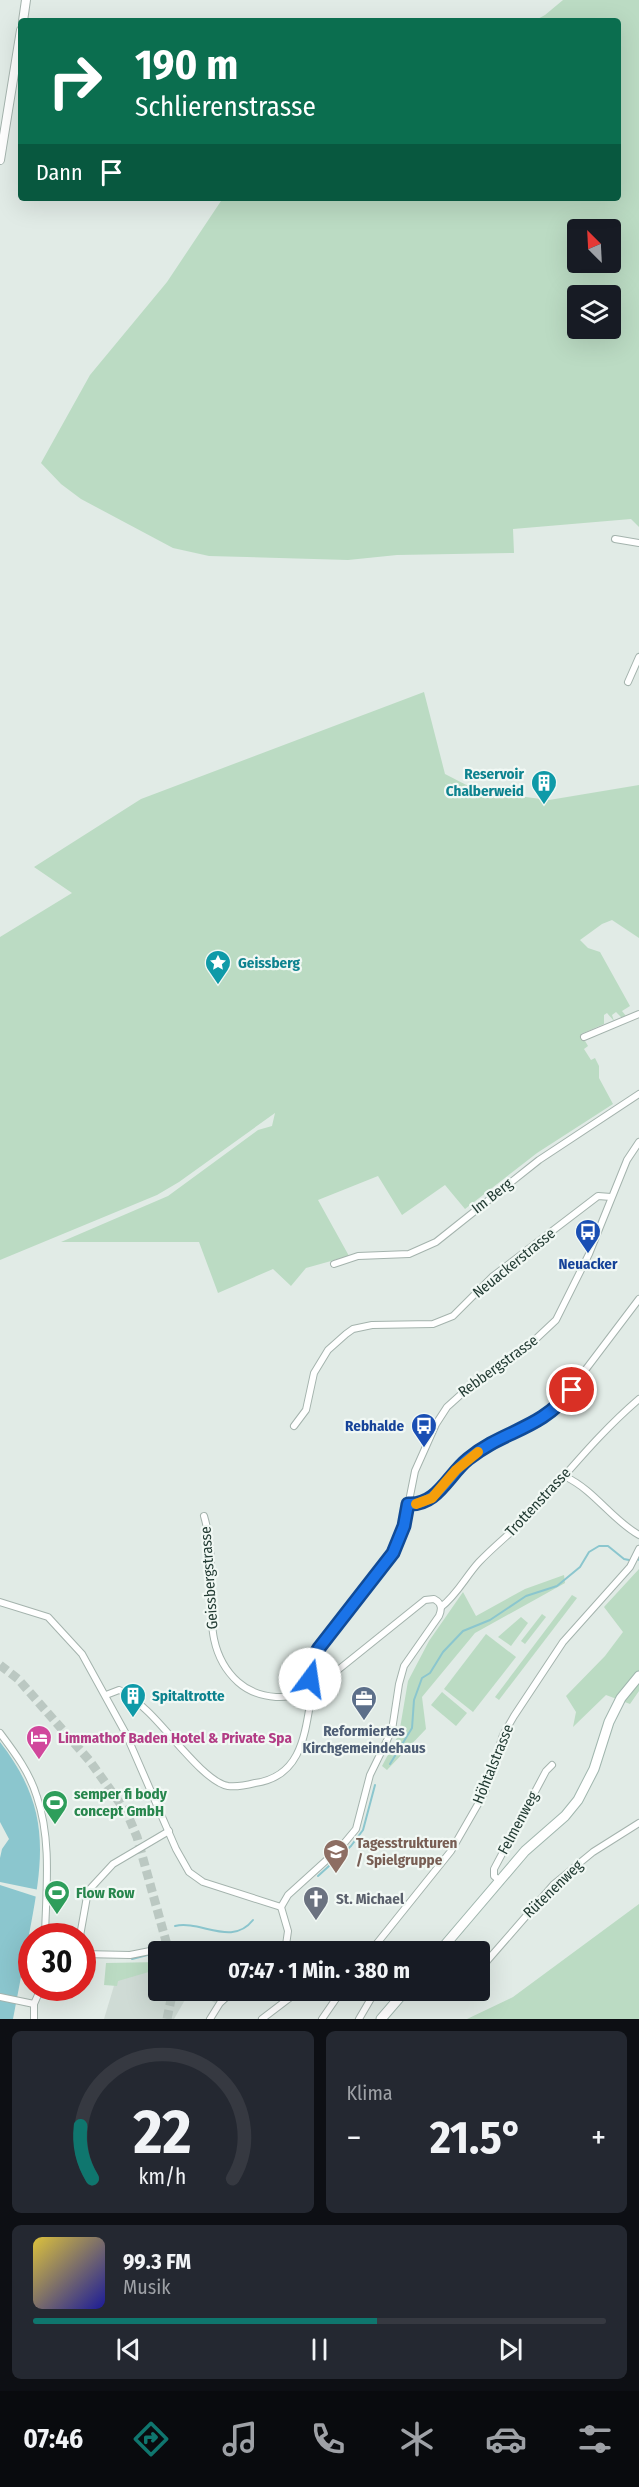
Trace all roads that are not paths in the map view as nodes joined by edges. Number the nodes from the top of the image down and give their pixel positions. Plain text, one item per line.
1 (26, 0) edge
2 (23, 18) edge
3 (18, 49) edge
4 (0, 160) edge
5 (615, 539) dead end
6 (639, 543) edge
7 (639, 657) edge
8 (628, 682) dead end
9 (639, 1014) edge
10 (584, 1037) dead end
11 (639, 1094) edge
12 (639, 1142) edge
13 (611, 1197) junction
14 (334, 1264) dead end
15 (639, 1299) edge
16 (639, 1399) edge
17 (294, 1426) dead end
18 (566, 1477) junction
19 (408, 1504) junction
20 (204, 1516) dead end
21 (639, 1535) edge
22 (639, 1549) edge
23 (0, 1602) edge
24 (441, 1607) junction
25 (639, 1676) edge
26 (312, 1681) junction
27 (106, 1695) junction
28 (0, 1733) edge
29 (552, 1765) dead end
30 (639, 1822) edge
31 (169, 1831) junction
32 (500, 1881) junction
33 (281, 1907) junction
34 (45, 1923) edge
35 (82, 1923) edge
36 (287, 1941) edge
37 (377, 1941) edge
38 (448, 1941) edge
39 (148, 1951) edge
40 (96, 1954) edge
41 (490, 1958) edge
42 (0, 1997) edge
43 (35, 2001) edge
44 (222, 2001) edge
45 (286, 2001) edge
46 (334, 2001) edge
47 (370, 2001) edge
48 (397, 2001) edge
49 (34, 2004) junction
50 (34, 2019) edge
51 (210, 2019) edge
52 (262, 2019) edge
53 (322, 2019) edge
54 (359, 2019) edge
55 (381, 2019) edge

1 - 2 street
3 - 4 street
5 - 6 street
7 - 8 street
9 - 10 street
11 - 14 street, Im Berg
12 - 13 street, Rebbergstrasse
13 - 17 street, Neuackerstrasse
13 - 19 street, Rebbergstrasse
15 - 19 street
16 - 18 street, Trottenstrasse
18 - 21 street
18 - 24 street, Trottenstrasse
19 - 26 street, Rebbergstrasse
20 - 26 street, Geissbergstrasse
22 - 37 street, Höhtalstrasse
23 - 27 street
24 - 26 street, Geissbergstrasse
24 - 33 street
25 - 32 main road
26 - 27 street, Rebbergstrasse
27 - 31 street
28 - 34 street
29 - 32 street, Felmenweg
30 - 41 street, Rütenenweg
31 - 33 street
31 - 35 street
32 - 38 main road
33 - 36 street
39 - 40 street
42 - 49 street
43 - 49 street
44 - 51 street
45 - 52 street
46 - 53 street
47 - 54 street
48 - 55 main road
49 - 50 street

